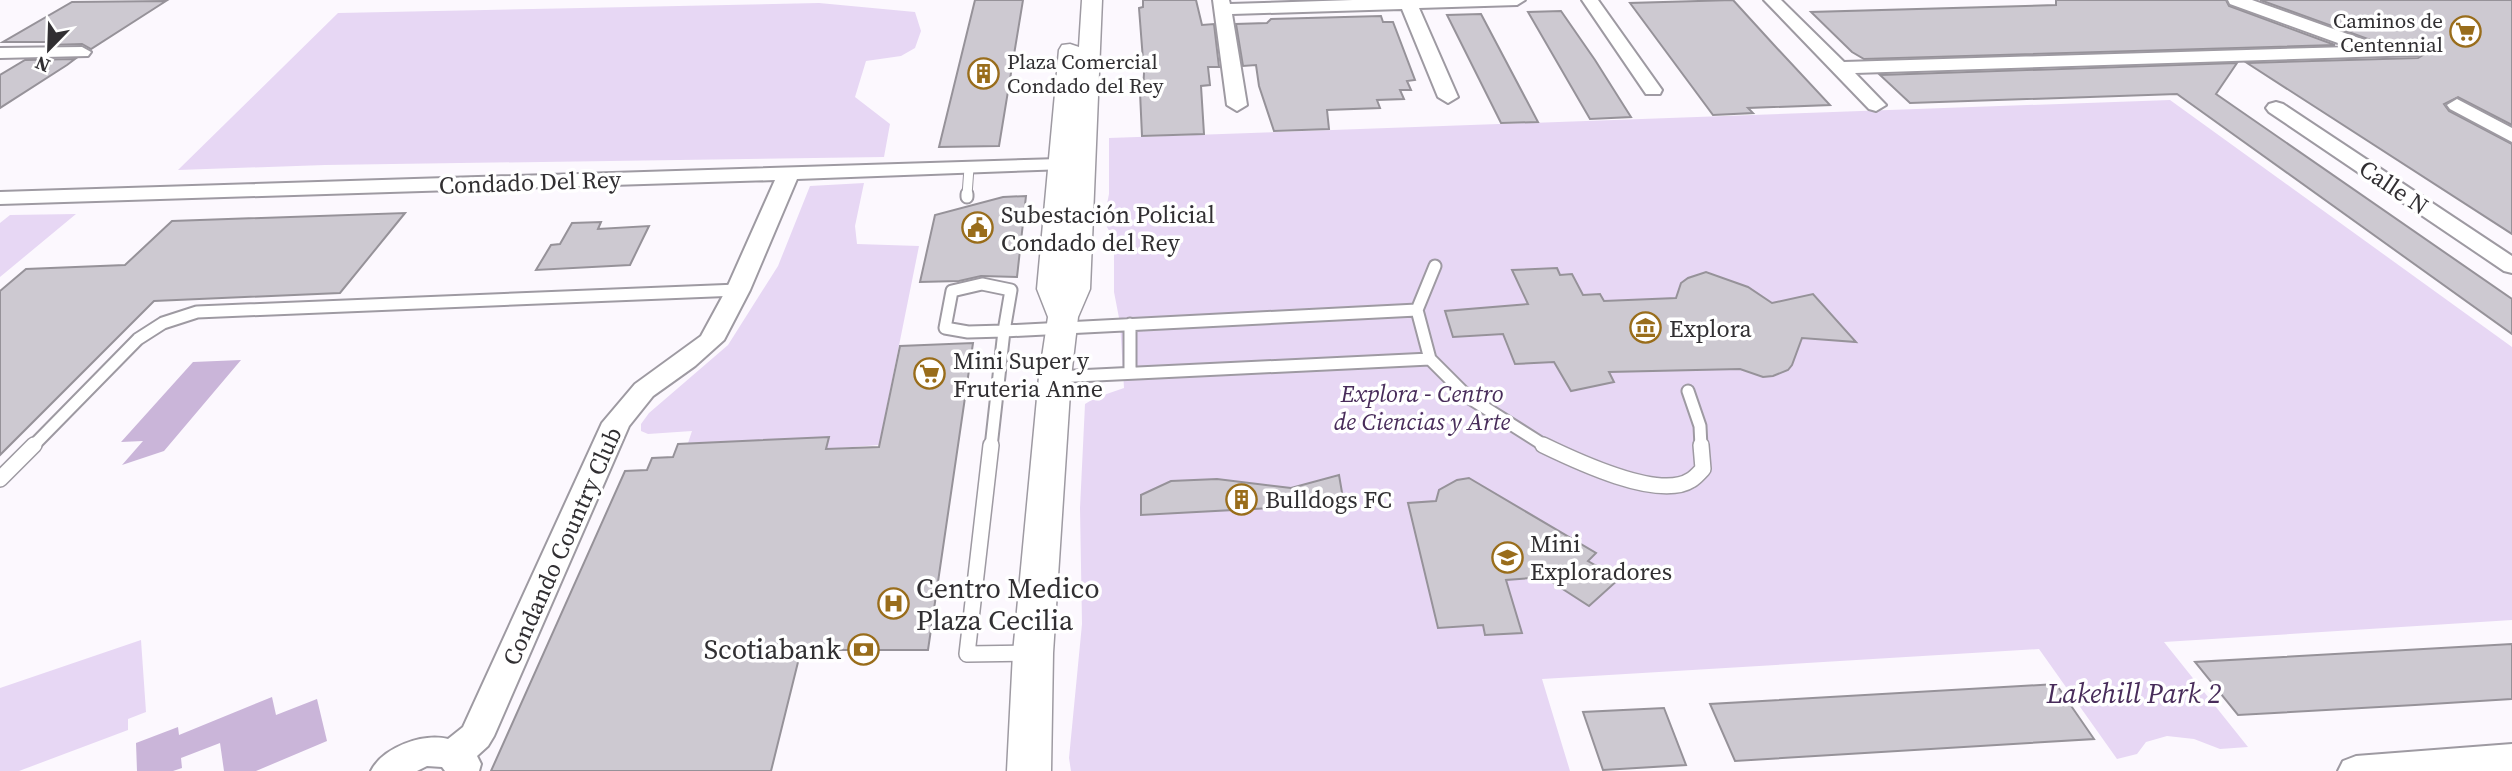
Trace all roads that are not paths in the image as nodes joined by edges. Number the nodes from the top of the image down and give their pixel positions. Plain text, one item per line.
1 (1074, 0) edge
2 (1092, 0) edge
3 (1517, 0) edge
4 (1590, 0) edge
5 (1772, 0) edge
6 (2235, 0) edge
7 (1407, 2) edge
8 (1222, 4) edge
9 (2418, 50) dead end
10 (2379, 51) junction
11 (82, 52) dead end
12 (0, 53) edge
13 (1839, 68) junction
14 (1653, 90) dead end
15 (1448, 97) dead end
16 (1237, 104) dead end
17 (2457, 104) dead end
18 (1876, 106) dead end
19 (2276, 108) dead end
20 (2511, 135) edge
21 (1059, 165) junction
22 (1084, 166) junction
23 (969, 168) junction
24 (789, 173) junction
25 (967, 197) dead end
26 (0, 198) edge
27 (2509, 262) edge
28 (1435, 266) dead end
29 (738, 290) junction
30 (1417, 310) junction
31 (1063, 322) junction
32 (1130, 324) junction
33 (1004, 329) junction
34 (1430, 359) junction
35 (1129, 373) junction
36 (1055, 377) junction
37 (1688, 391) dead end
38 (0, 479) edge
39 (1033, 653) junction
40 (2512, 759) edge
41 (459, 763) edge
42 (389, 771) edge
43 (1029, 771) edge
44 (2356, 771) edge

1 - 21 street
2 - 22 street
3 - 7 street
4 - 14 street
5 - 13 street
6 - 10 street
7 - 8 street
7 - 15 street
8 - 16 street
9 - 10 street
10 - 13 street
11 - 12 street
13 - 18 street
17 - 20 street
19 - 27 street, Calle N
21 - 22 street
21 - 23 street, Condado Del Rey
21 - 31 street
22 - 31 street
23 - 24 street, Condado Del Rey
23 - 25 lane
24 - 26 street, Condado Del Rey
24 - 29 street, Condando Country Club
28 - 30 lane
29 - 38 lane
29 - 41 street, Condando Country Club
30 - 32 lane
30 - 34 lane
31 - 32 lane
31 - 33 lane
31 - 36 street
32 - 35 lane
33 - 33 lane
33 - 39 lane
34 - 35 lane
34 - 37 lane
35 - 36 lane
36 - 39 street
39 - 43 street
40 - 44 street
41 - 42 street

